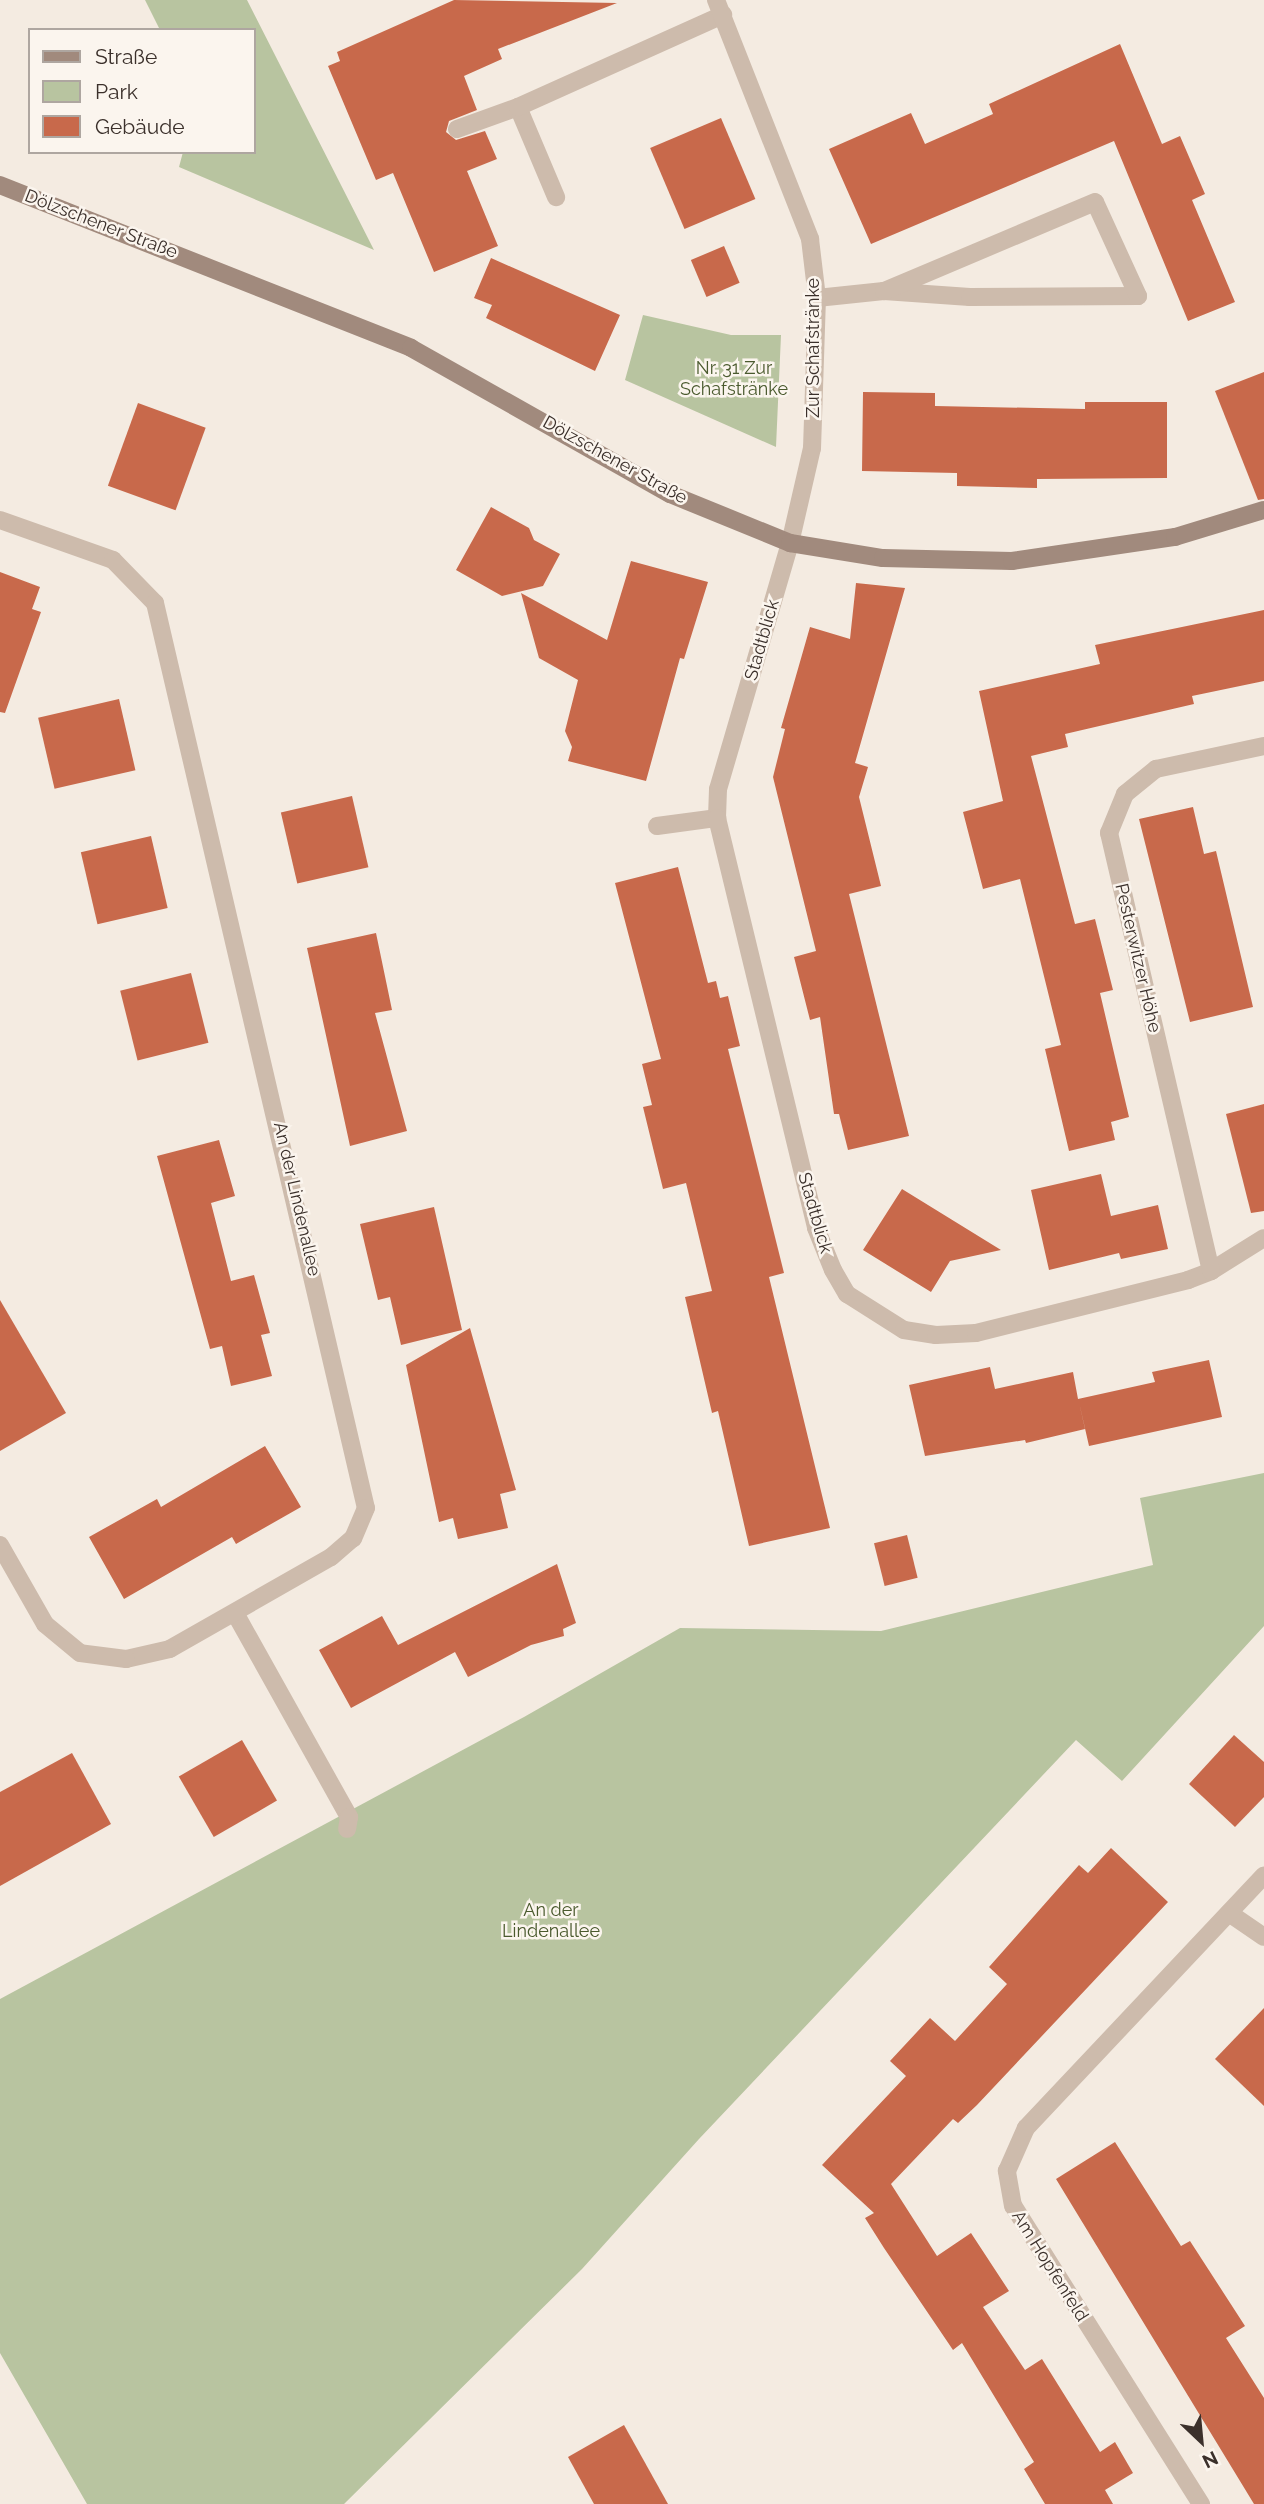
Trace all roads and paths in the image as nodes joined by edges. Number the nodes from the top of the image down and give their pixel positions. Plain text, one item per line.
1 (720, 8) edge
2 (518, 107) junction
3 (457, 129) dead end
4 (0, 185) edge
5 (556, 197) dead end
6 (884, 291) junction
7 (817, 298) junction
8 (1264, 510) edge
9 (0, 520) edge
10 (790, 542) junction
11 (1264, 746) edge
12 (717, 818) junction
13 (657, 826) dead end
14 (1264, 1238) edge
15 (1211, 1272) junction
16 (0, 1545) edge
17 (235, 1613) junction
18 (347, 1829) dead end
19 (1264, 1875) edge
20 (1229, 1913) junction
21 (1264, 1937) edge
22 (1201, 2504) edge

1 - 2 street
1 - 7 street, Zur Schafstränke
2 - 3 street
2 - 5 street
4 - 10 street, Dölzschener Straße
6 - 6 street
6 - 7 street
7 - 10 street, Zur Schafstränke
8 - 10 street, Dölzschener Straße
9 - 17 street, An der Lindenallee
10 - 12 street, Stadtblick
11 - 15 street, Pesterwitzer Höhe
12 - 13 street
12 - 15 street, Stadtblick
14 - 15 street, Stadtblick
16 - 17 street, An der Lindenallee
17 - 18 street
19 - 20 street, Am Hopfenfeld
20 - 21 street
20 - 22 street, Am Hopfenfeld

